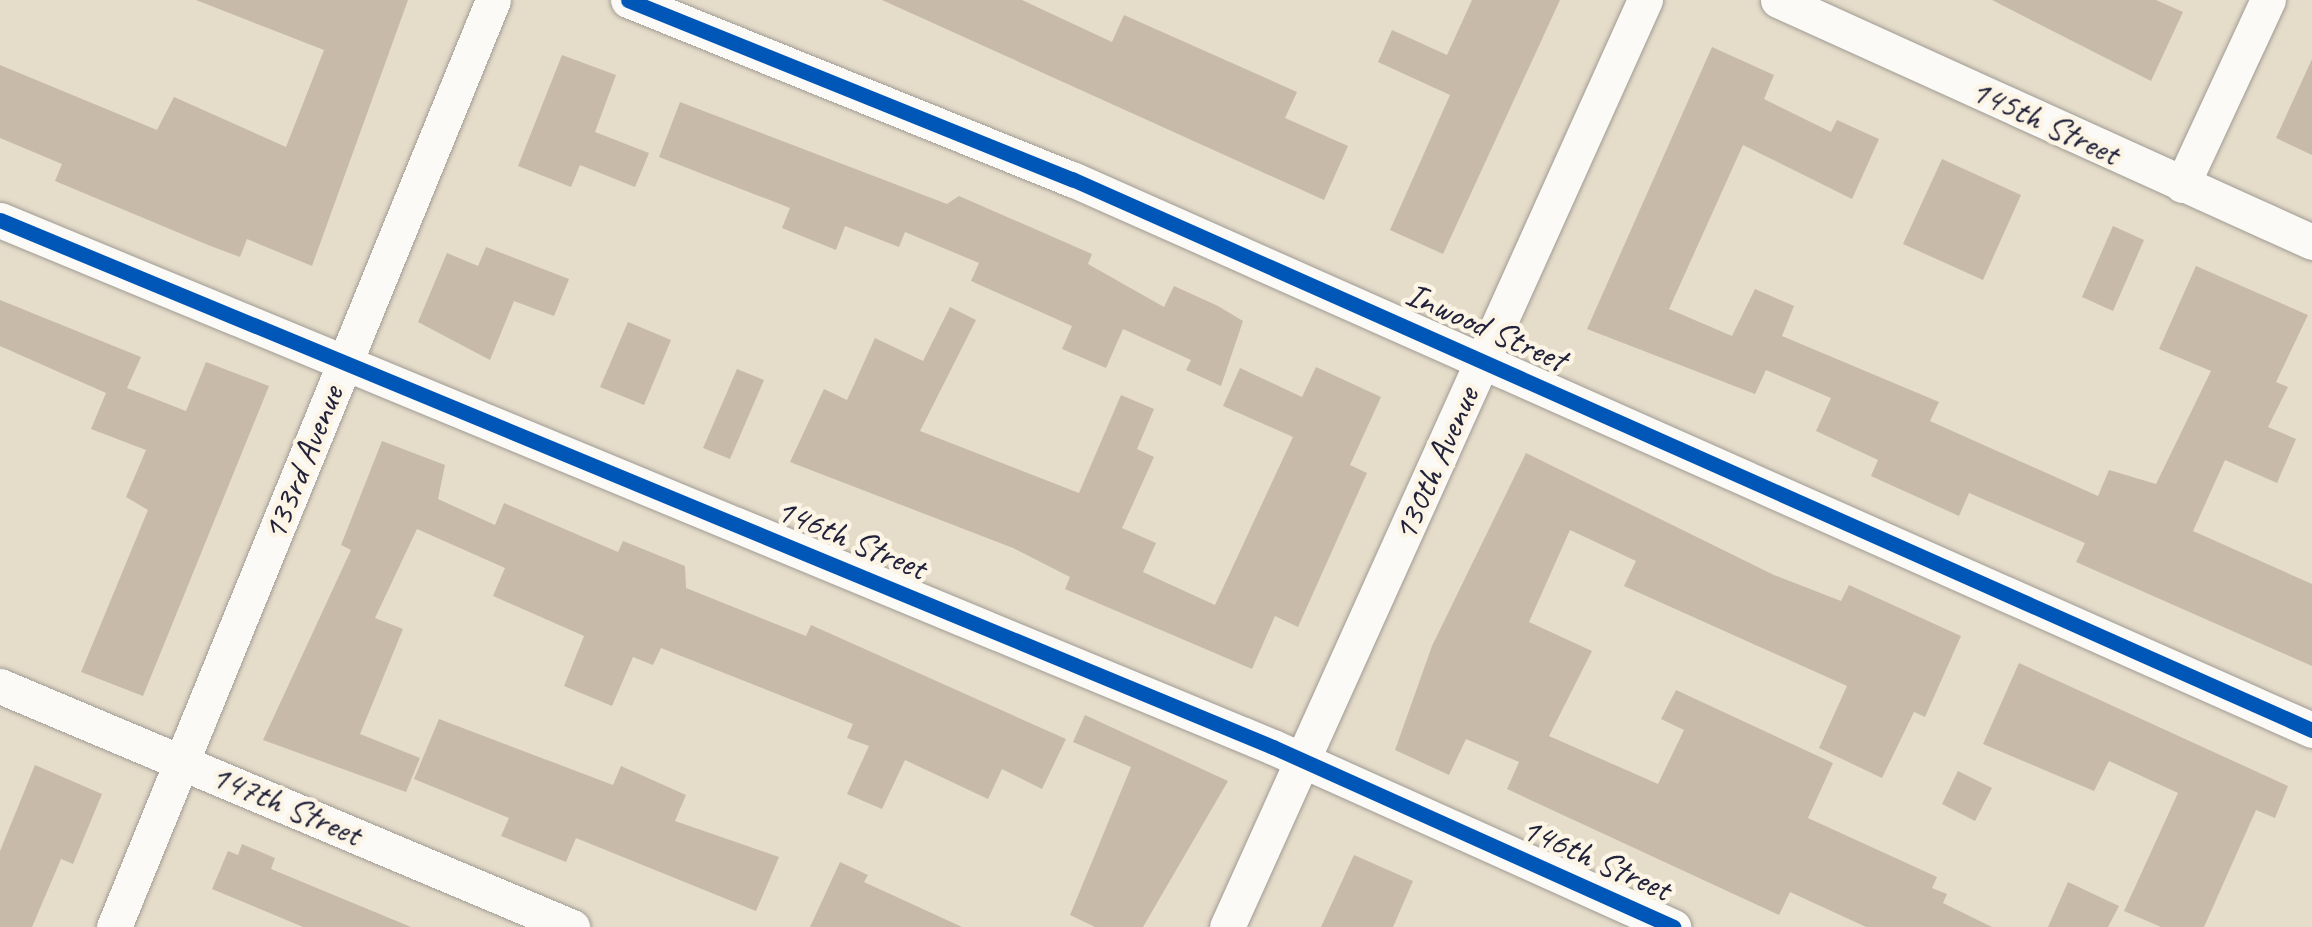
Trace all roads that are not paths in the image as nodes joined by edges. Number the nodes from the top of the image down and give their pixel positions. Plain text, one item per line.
1 (493, 0) edge
2 (628, 0) edge
3 (1645, 0) edge
4 (1778, 0) edge
5 (2268, 0) edge
6 (2182, 185) junction
7 (0, 220) edge
8 (2312, 242) edge
9 (1483, 358) junction
10 (345, 362) junction
11 (0, 686) edge
12 (2312, 730) edge
13 (182, 760) junction
14 (1302, 760) junction
15 (114, 927) edge
16 (572, 927) edge
17 (1227, 927) edge
18 (1673, 927) edge

1 - 10 street, 133rd Avenue
2 - 9 street, Inwood Street
3 - 9 street, 130th Avenue
4 - 6 street, 145th Street
5 - 6 street
6 - 8 street, 145th Street
7 - 10 street, 146th Street
9 - 12 street, Inwood Street
9 - 14 street, 130th Avenue
10 - 13 street, 133rd Avenue
10 - 14 street, 146th Street
11 - 13 street, 147th Street
13 - 15 street, 133rd Avenue
13 - 16 street, 147th Street
14 - 17 street, 130th Avenue
14 - 18 street, 146th Street

